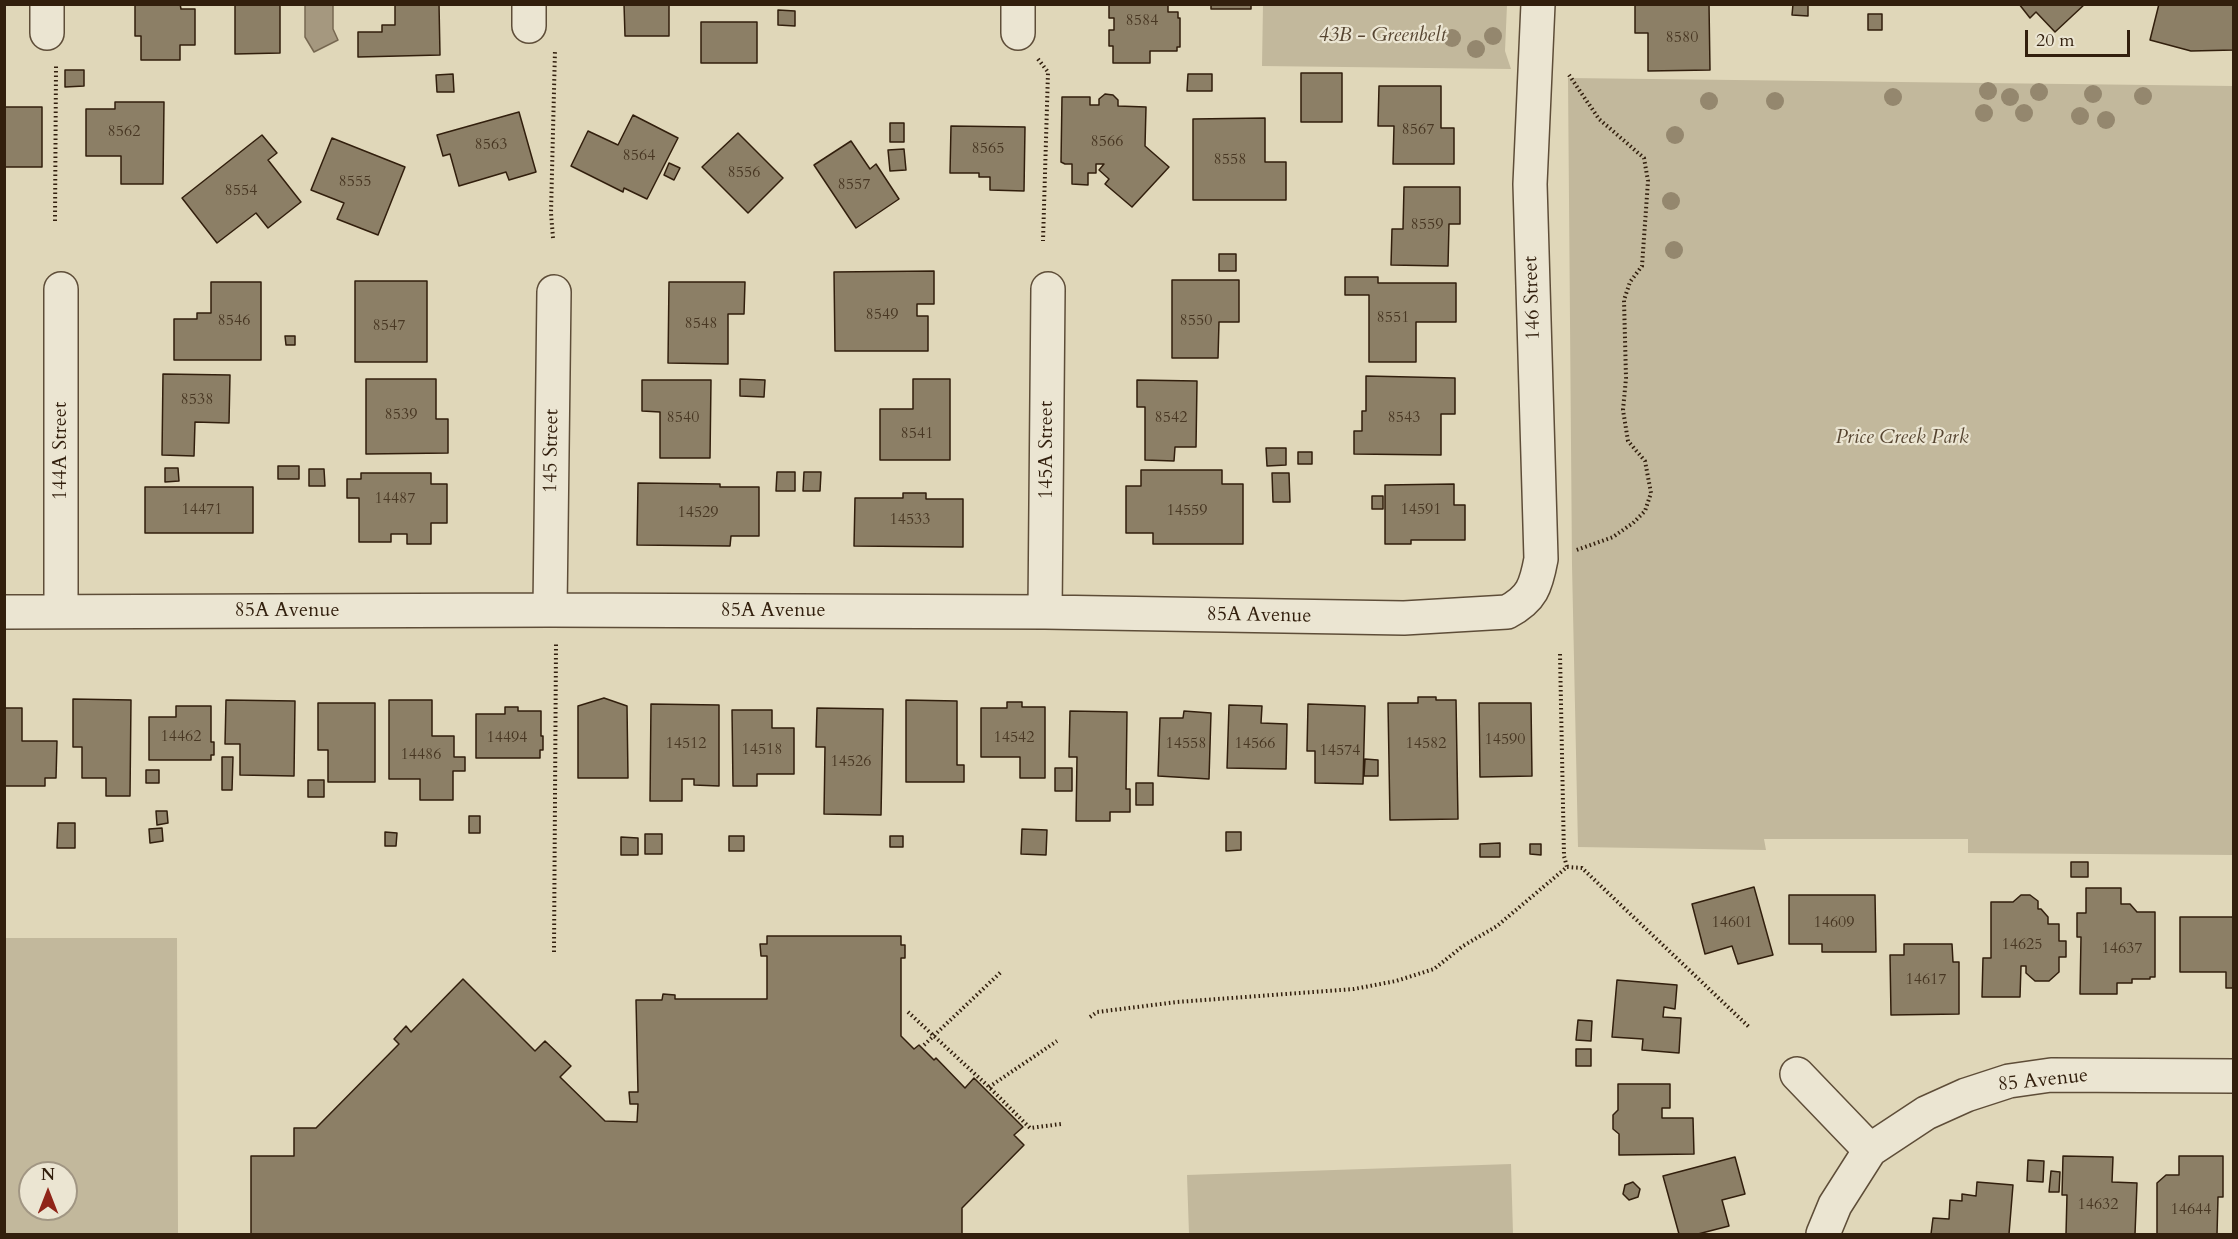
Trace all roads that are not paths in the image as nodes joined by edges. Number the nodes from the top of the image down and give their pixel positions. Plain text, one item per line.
1 (1538, 4) edge
2 (61, 289) dead end
3 (1048, 289) dead end
4 (554, 292) dead end
5 (1533, 590) joint
6 (4, 612) edge
7 (61, 612) junction
8 (1045, 612) junction
9 (553, 624) junction
10 (1797, 1074) dead end
11 (2234, 1076) edge
12 (1870, 1150) junction
13 (1823, 1234) edge

1 - 5 street, 146 Street
2 - 7 street, 144A Street
3 - 8 street, 145A Street
4 - 9 street, 145 Street
5 - 8 street, 85A Avenue
6 - 7 street, 85A Avenue
7 - 9 street, 85A Avenue
8 - 9 street, 85A Avenue
10 - 12 street
11 - 12 street, 85 Avenue
12 - 13 street

